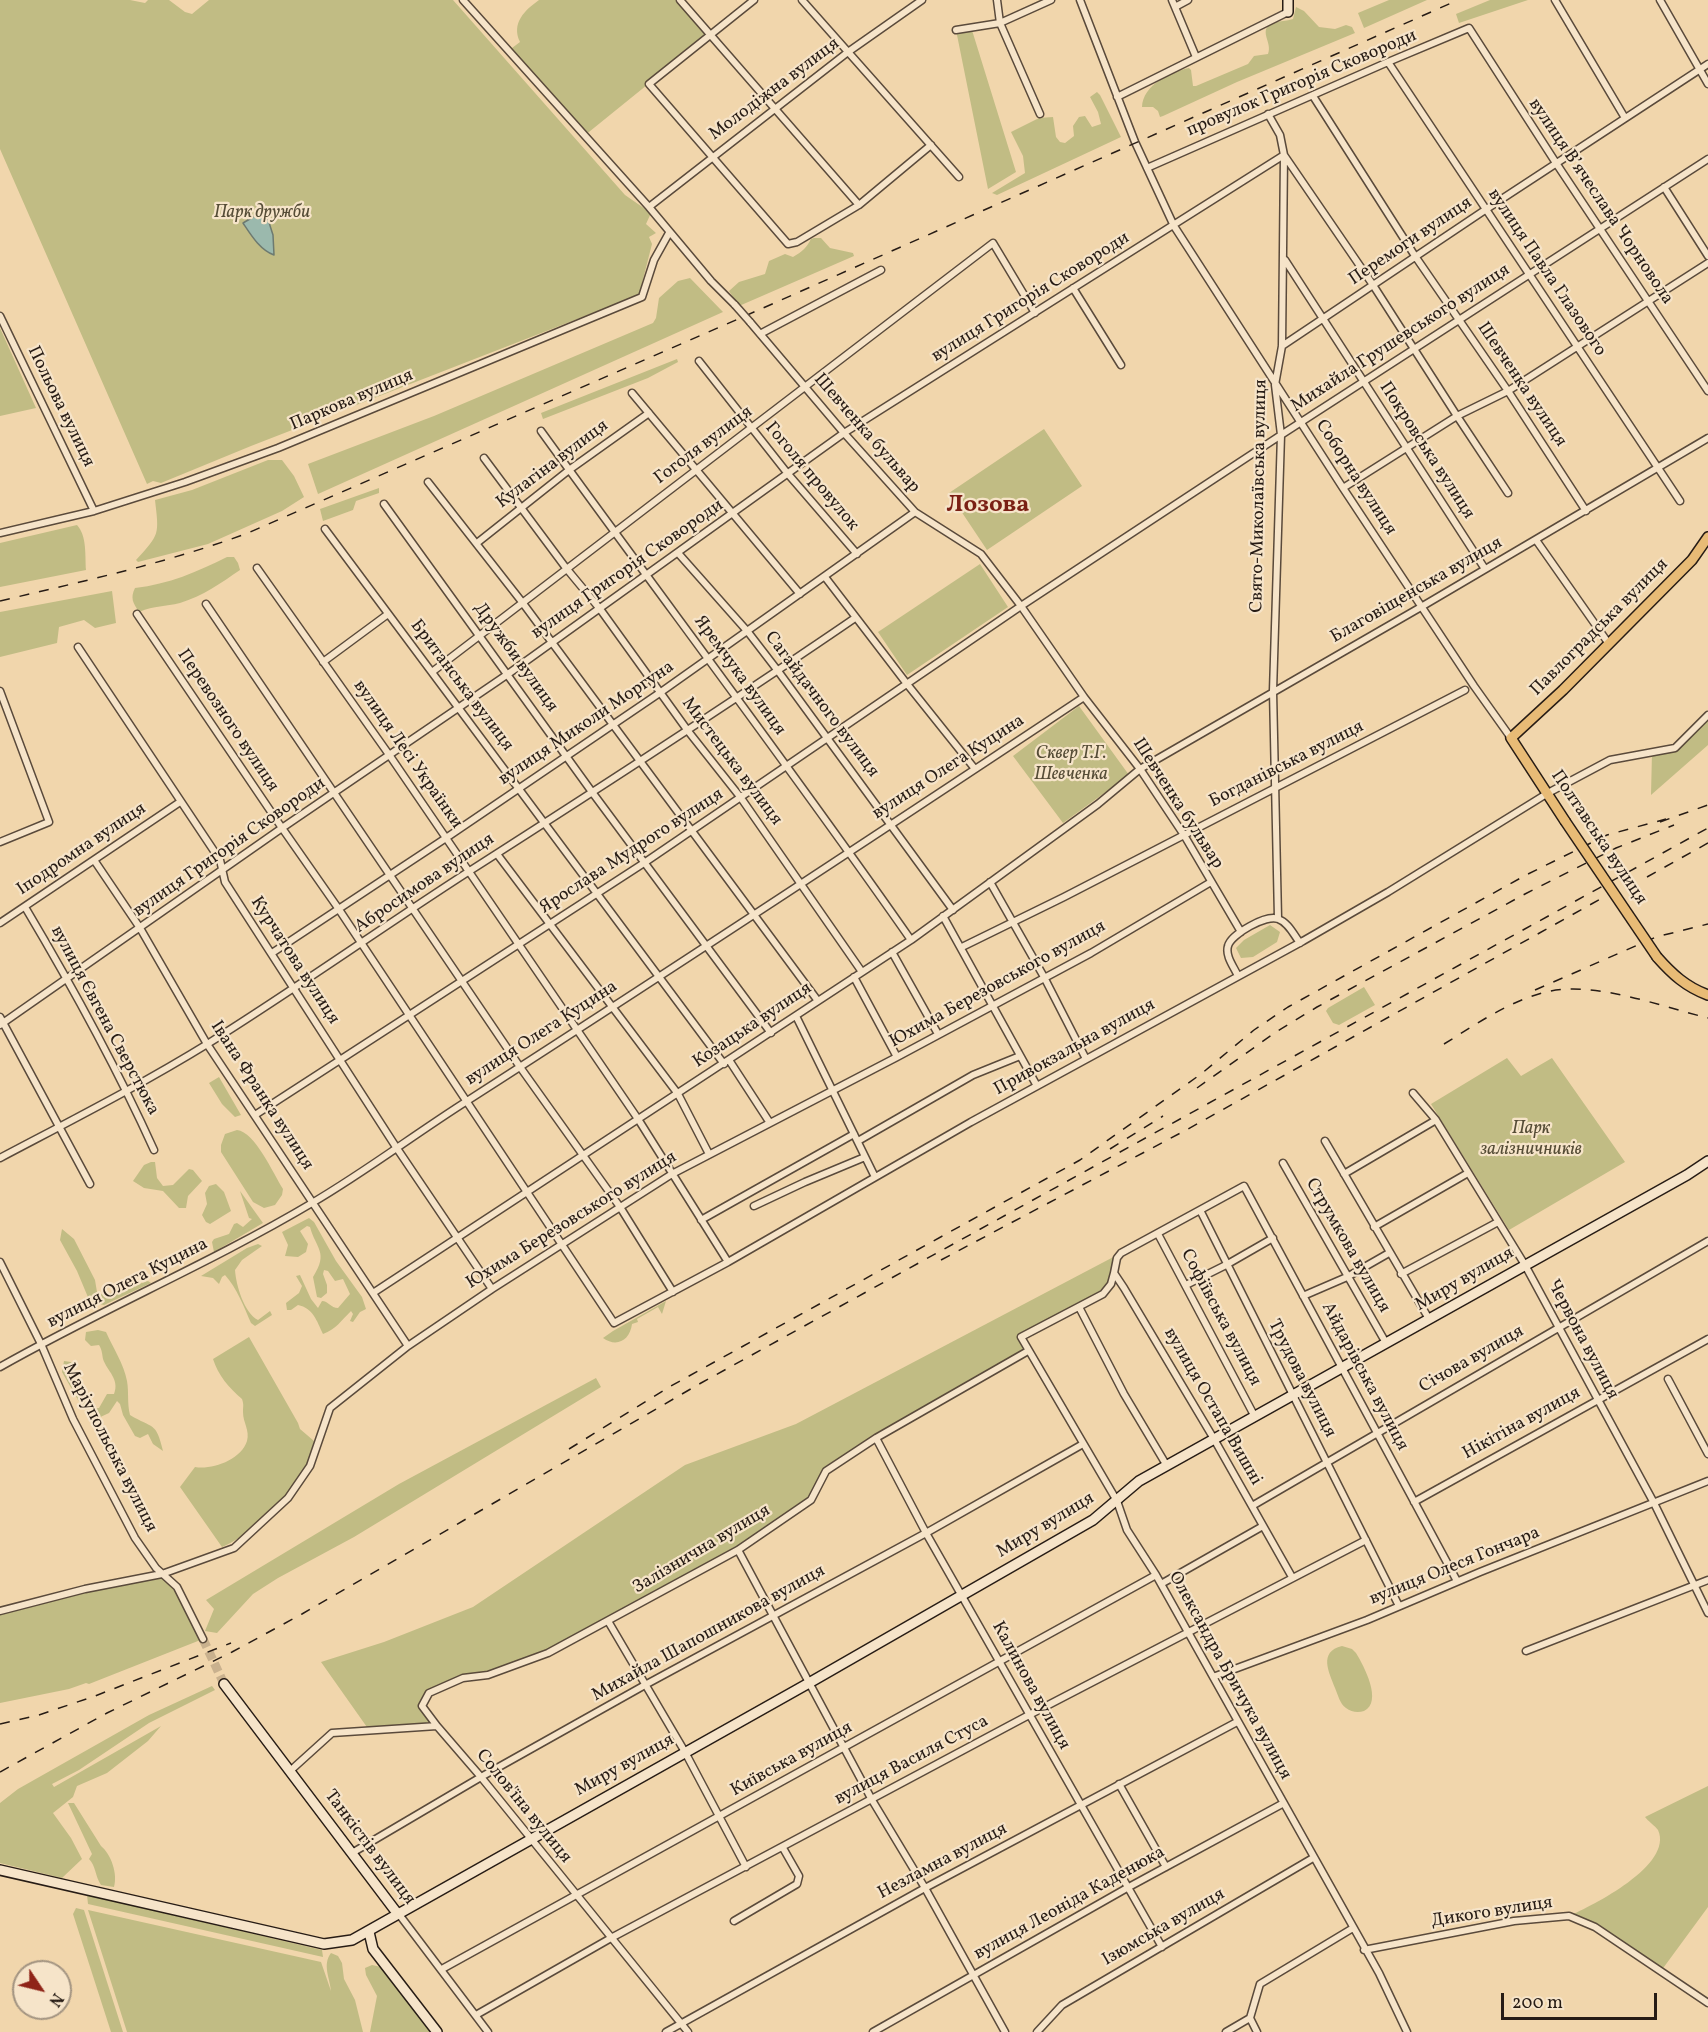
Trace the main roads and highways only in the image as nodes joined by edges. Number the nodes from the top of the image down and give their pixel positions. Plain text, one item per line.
1 (1288, 0) edge
2 (1288, 12) road end
3 (1708, 537) edge
4 (1511, 738) joint
5 (1708, 995) edge
6 (1707, 1166) edge
7 (224, 1684) tunnel mouth
8 (0, 1870) edge
9 (398, 1912) junction
10 (369, 1932) junction
11 (437, 2032) edge

1 - 2 main road
3 - 4 main road, Павлоградська вулиця
4 - 5 main road, Полтавська вулиця, bridge
6 - 9 main road, Миру вулиця
7 - 9 main road, Танкістів вулиця
8 - 10 main road, Миру вулиця
9 - 10 main road, Миру вулиця
10 - 11 main road

